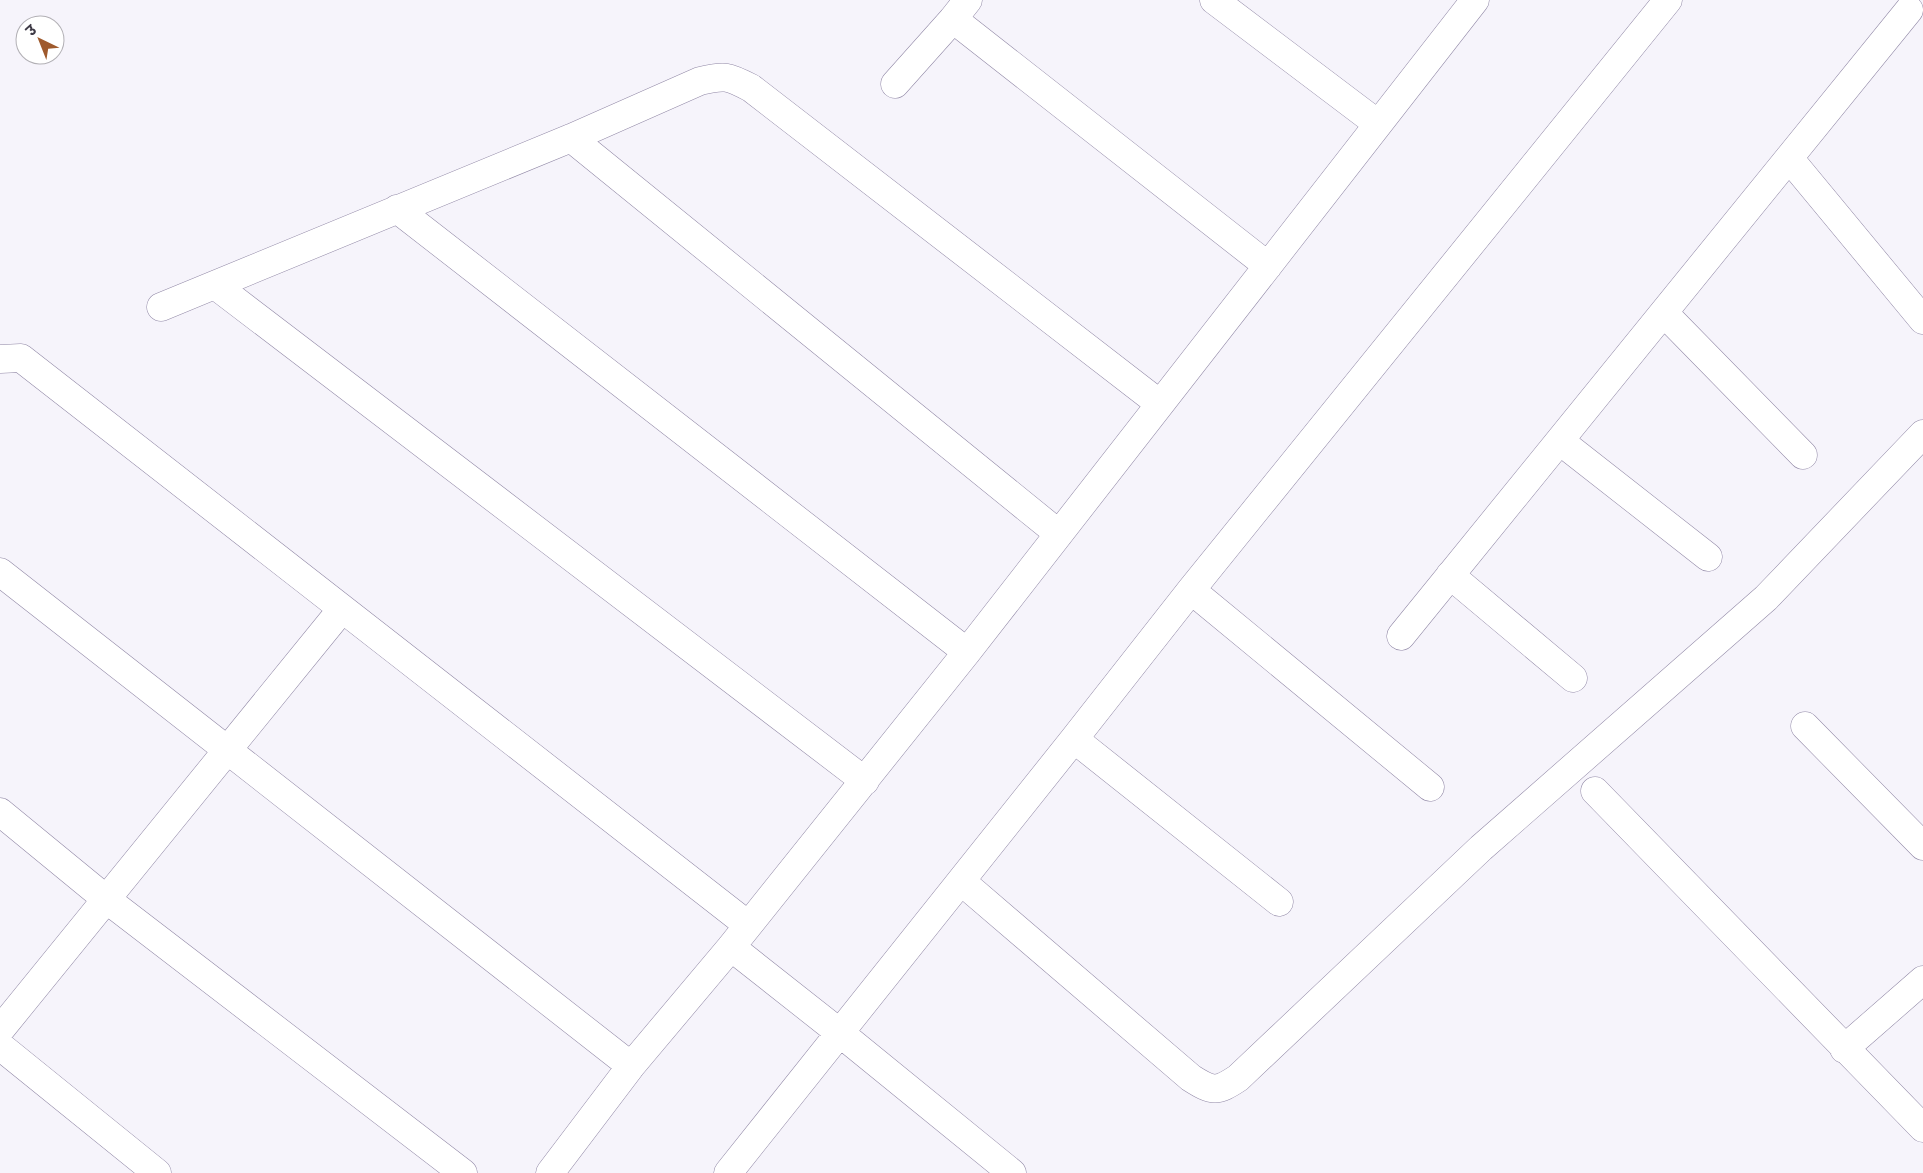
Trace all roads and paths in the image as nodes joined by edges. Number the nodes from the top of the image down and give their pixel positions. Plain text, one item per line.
1 (1214, 0) edge
2 (1475, 0) edge
3 (1668, 0) edge
4 (960, 9) edge
5 (1910, 12) edge
6 (895, 84) dead end
7 (1378, 124) junction
8 (571, 138) junction
9 (1789, 158) junction
10 (397, 209) junction
11 (1268, 266) junction
12 (215, 285) junction
13 (161, 307) dead end
14 (1664, 313) junction
15 (1923, 320) edge
16 (0, 359) edge
17 (1160, 404) junction
18 (1923, 434) edge
19 (1560, 441) junction
20 (1803, 455) dead end
21 (1059, 534) junction
22 (1708, 557) dead end
23 (0, 572) edge
24 (1450, 575) junction
25 (1191, 590) junction
26 (342, 609) junction
27 (1401, 636) dead end
28 (967, 652) junction
29 (1573, 678) dead end
30 (1805, 726) dead end
31 (1074, 739) junction
32 (227, 750) junction
33 (865, 781) junction
34 (1430, 787) dead end
35 (1595, 791) dead end
36 (0, 812) edge
37 (1923, 846) edge
38 (961, 881) junction
39 (106, 899) junction
40 (1279, 902) dead end
41 (748, 926) junction
42 (731, 948) junction
43 (1923, 980) edge
44 (0, 1030) edge
45 (840, 1033) junction
46 (0, 1046) edge
47 (1844, 1048) junction
48 (631, 1066) junction
49 (1923, 1128) edge
50 (157, 1173) edge
51 (463, 1173) edge
52 (550, 1173) edge
53 (728, 1173) edge
54 (1012, 1173) edge

1 - 7 street
2 - 7 street
3 - 25 street
4 - 6 street
4 - 11 street
5 - 9 street
7 - 11 street
8 - 10 street
8 - 17 street
8 - 21 street
9 - 14 street
9 - 15 street
10 - 12 street
10 - 28 street
11 - 17 street
12 - 13 street
12 - 33 street
14 - 19 street
14 - 20 street
16 - 26 street
17 - 21 street
18 - 38 street
19 - 22 street
19 - 24 street
21 - 28 street
23 - 32 street
24 - 27 street
24 - 29 street
25 - 31 street
25 - 34 street
26 - 32 street
26 - 41 street
28 - 33 street
30 - 37 street
31 - 38 street
31 - 40 street
32 - 39 street
32 - 48 street
33 - 41 street
35 - 47 street
36 - 39 street
38 - 45 street
39 - 44 street
39 - 51 street
41 - 42 street
42 - 45 street
42 - 48 street
43 - 47 street
45 - 53 street
45 - 54 street
46 - 50 street
47 - 49 street
48 - 52 street

